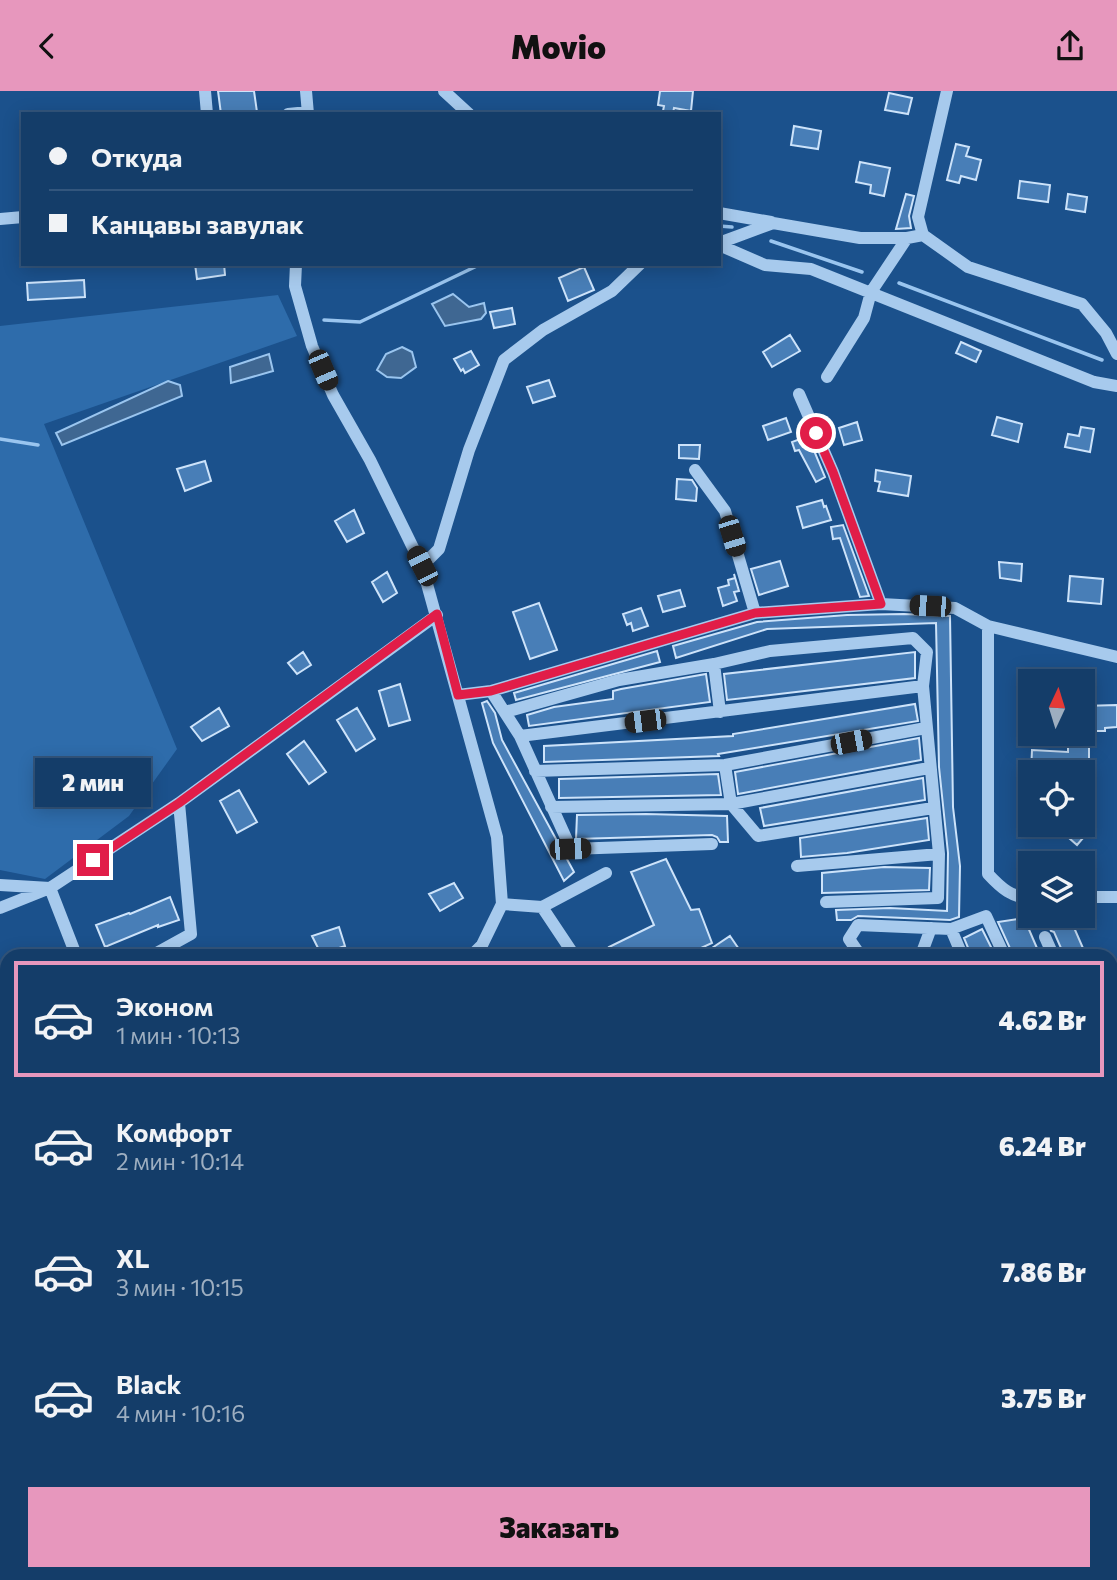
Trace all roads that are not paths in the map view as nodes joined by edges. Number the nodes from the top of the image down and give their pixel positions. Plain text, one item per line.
1 (205, 91) edge
2 (306, 91) edge
3 (444, 91) edge
4 (947, 91) edge
5 (207, 112) edge
6 (308, 112) edge
7 (467, 112) edge
8 (721, 213) edge
9 (21, 217) edge
10 (0, 219) edge
11 (773, 223) junction
12 (923, 235) junction
13 (907, 238) junction
14 (721, 243) edge
15 (721, 245) edge
16 (296, 266) edge
17 (638, 266) edge
18 (871, 292) junction
19 (1117, 354) edge
20 (827, 377) dead end
21 (1117, 386) edge
22 (799, 394) dead end
23 (695, 470) dead end
24 (422, 566) junction
25 (881, 604) junction
26 (755, 613) junction
27 (437, 614) junction
28 (988, 626) junction
29 (1117, 657) edge
30 (713, 664) junction
31 (923, 686) junction
32 (491, 691) junction
33 (458, 695) junction
34 (505, 712) junction
35 (720, 712) junction
36 (926, 728) junction
37 (520, 736) junction
38 (725, 765) junction
39 (929, 768) junction
40 (536, 771) junction
41 (179, 803) junction
42 (732, 804) junction
43 (551, 807) junction
44 (933, 808) junction
45 (712, 844) dead end
46 (939, 854) junction
47 (797, 866) dead end
48 (606, 873) dead end
49 (0, 885) edge
50 (50, 888) junction
51 (1018, 895) edge
52 (1095, 897) edge
53 (1117, 897) edge
54 (826, 902) dead end
55 (502, 904) junction
56 (542, 907) junction
57 (0, 908) edge
58 (931, 928) junction
59 (951, 929) junction
60 (1045, 937) dead end
61 (74, 949) edge
62 (168, 949) edge
63 (478, 949) edge
64 (570, 949) edge
65 (856, 949) edge
66 (923, 949) edge
67 (959, 949) edge
68 (1001, 949) edge
69 (1050, 949) edge

1 - 5 street
2 - 6 street
3 - 7 street
4 - 12 street
8 - 11 street
9 - 10 street
11 - 13 street
11 - 14 street
12 - 13 street
12 - 19 street
13 - 18 street
15 - 18 street
16 - 24 street
17 - 24 street
18 - 20 street
18 - 21 street
22 - 25 street
23 - 26 street
24 - 27 street
25 - 26 street
25 - 28 street
26 - 32 street
27 - 33 street
27 - 41 street
28 - 29 street
28 - 51 street
30 - 31 street
30 - 34 street
30 - 35 street
31 - 35 street
31 - 36 street
32 - 33 street
32 - 34 street
33 - 55 street
34 - 37 street
35 - 37 street
36 - 38 street
36 - 39 street
37 - 40 street
38 - 40 street
38 - 42 street
39 - 42 street
39 - 44 street
40 - 43 street
41 - 50 street
41 - 62 street
42 - 43 street
42 - 44 street
43 - 45 street
44 - 46 street
46 - 47 street
46 - 54 street
48 - 56 street
49 - 50 street
50 - 57 street
50 - 61 street
52 - 53 street
55 - 56 street
55 - 63 street
56 - 64 street
58 - 59 street
58 - 65 street
58 - 66 street
59 - 67 street
59 - 68 street
60 - 69 street

